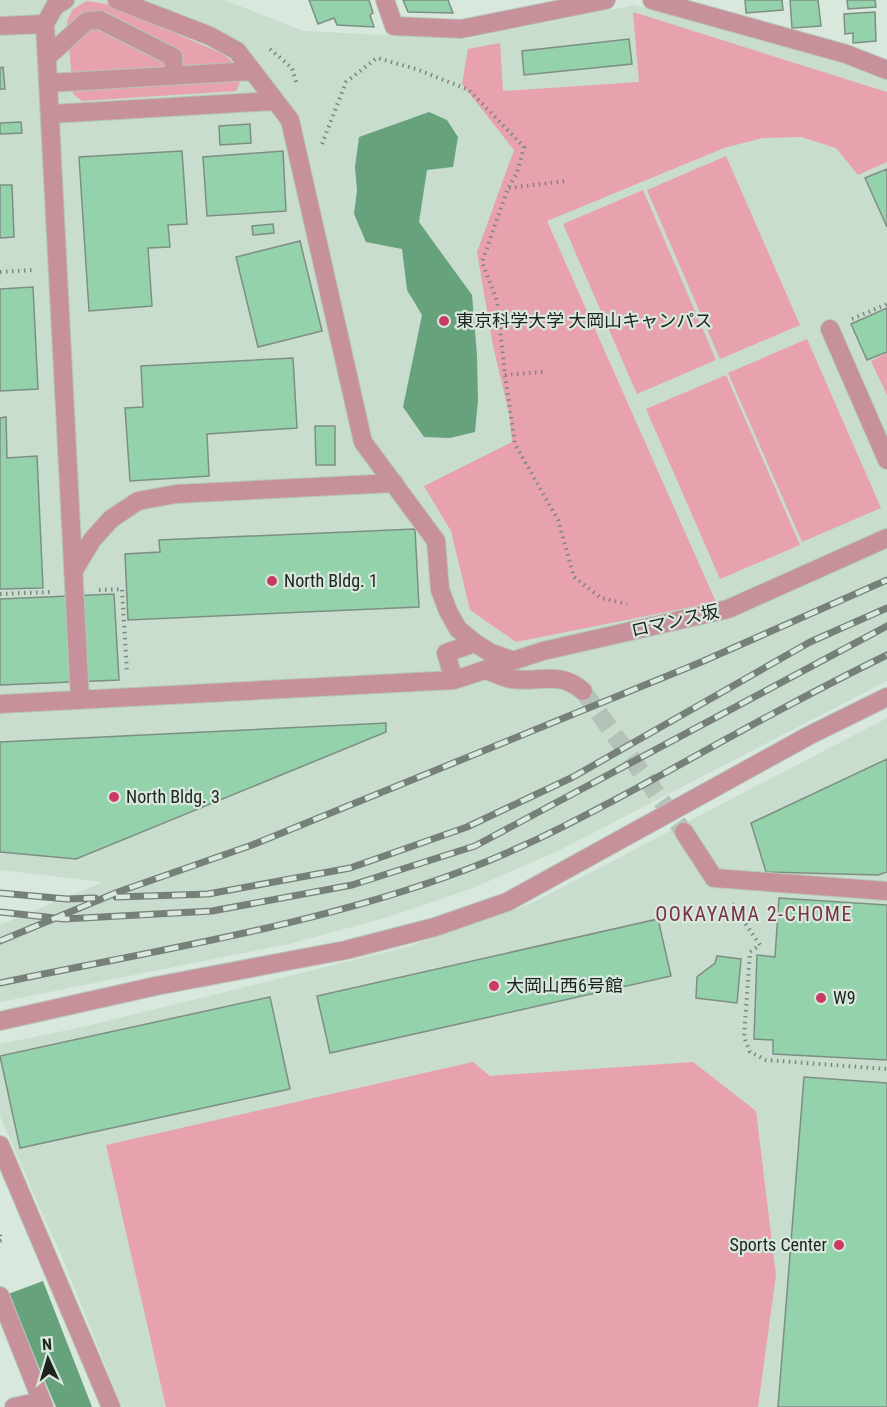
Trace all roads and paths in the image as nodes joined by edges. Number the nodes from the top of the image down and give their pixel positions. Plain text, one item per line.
1 (65, 0) edge
2 (385, 0) edge
3 (606, 0) edge
4 (652, 0) edge
5 (125, 3) edge
6 (45, 24) junction
7 (0, 26) edge
8 (135, 38) junction
9 (47, 57) junction
10 (887, 70) edge
11 (252, 71) junction
12 (198, 74) junction
13 (174, 75) junction
14 (49, 83) junction
15 (275, 101) junction
16 (201, 105) junction
17 (51, 114) junction
18 (317, 149) dead end
19 (566, 181) dead end
20 (508, 188) junction
21 (887, 304) edge
22 (830, 329) joint
23 (543, 372) dead end
24 (505, 375) junction
25 (887, 460) edge
26 (394, 483) junction
27 (887, 538) edge
28 (74, 582) junction
29 (0, 594) edge
30 (658, 625) junction
31 (475, 643) junction
32 (511, 660) junction
33 (484, 670) junction
34 (454, 680) junction
35 (583, 691) tunnel mouth
36 (128, 697) junction
37 (887, 697) edge
38 (80, 700) junction
39 (0, 704) edge
40 (684, 832) tunnel mouth
41 (714, 878) junction
42 (887, 891) edge
43 (0, 1021) edge
44 (887, 1069) edge
45 (0, 1145) edge
46 (0, 1235) edge
47 (0, 1241) edge
48 (0, 1296) edge
49 (43, 1404) edge
50 (14, 1407) edge
51 (111, 1407) edge

1 - 6 street
2 - 3 street
4 - 10 street
5 - 8 street
5 - 11 street
6 - 7 street
6 - 9 street
8 - 9 street
8 - 13 street
9 - 14 street
11 - 12 street
11 - 15 street
12 - 13 street
12 - 16 street
13 - 14 street
14 - 17 street
15 - 16 street
15 - 26 street
16 - 17 street
17 - 28 street
18 - 20 path
19 - 20 path
20 - 24 path
21 - 22 path
22 - 25 street
23 - 24 path
24 - 30 path
26 - 28 street
26 - 31 street
27 - 30 street, ロマンス坂
28 - 29 path
28 - 36 path
28 - 38 street
30 - 32 street, ロマンス坂
31 - 32 street
31 - 34 street
32 - 33 street, ロマンス坂
33 - 34 street, ロマンス坂
33 - 35 street
34 - 36 street, ロマンス坂
36 - 38 street, ロマンス坂
37 - 43 street
38 - 39 street, ロマンス坂
40 - 41 street
41 - 42 street
41 - 44 path
45 - 51 street
46 - 47 path
48 - 49 street
49 - 50 street

